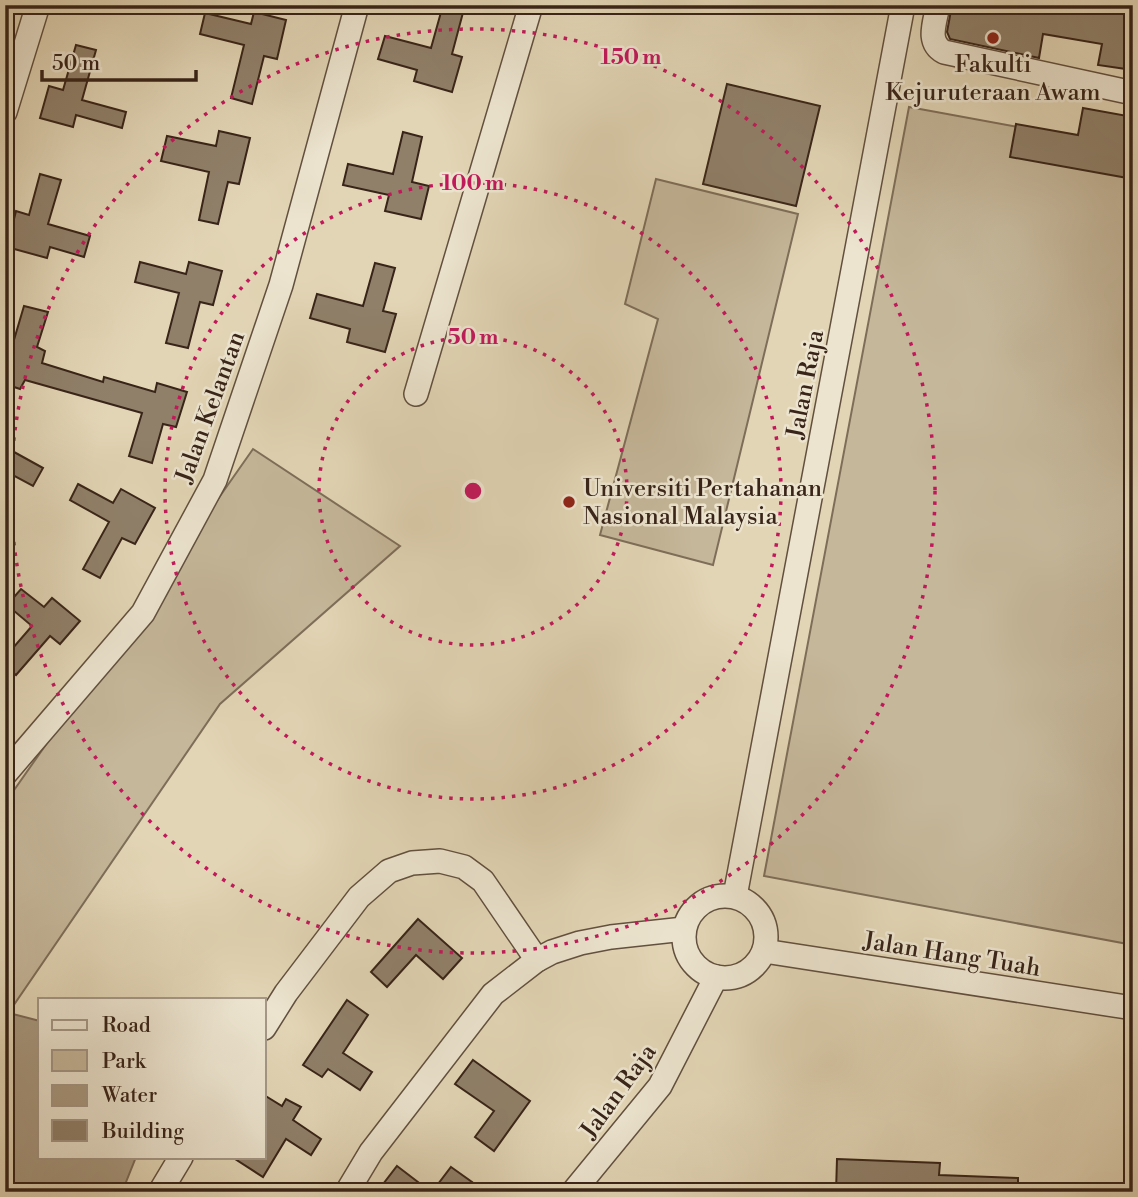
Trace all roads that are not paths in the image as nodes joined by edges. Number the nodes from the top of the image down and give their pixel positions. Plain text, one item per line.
1 (38, 5) edge
2 (357, 5) edge
3 (531, 5) edge
4 (903, 5) edge
5 (938, 5) edge
6 (1133, 93) edge
7 (5, 112) edge
8 (415, 394) dead end
9 (5, 774) edge
10 (735, 896) junction
11 (684, 929) junction
12 (764, 951) junction
13 (537, 960) junction
14 (716, 977) junction
15 (1133, 1008) edge
16 (266, 1025) edge
17 (180, 1158) edge
18 (160, 1192) edge
19 (347, 1192) edge
20 (573, 1192) edge

1 - 7 street
2 - 9 street, Jalan Kelantan
3 - 8 street
4 - 10 street, Jalan Raja
5 - 6 street
10 - 11 street
10 - 12 street
11 - 13 street
11 - 14 street
12 - 14 street
12 - 15 street, Jalan Hang Tuah
13 - 16 street
13 - 19 street
14 - 20 street, Jalan Raja
17 - 18 street

